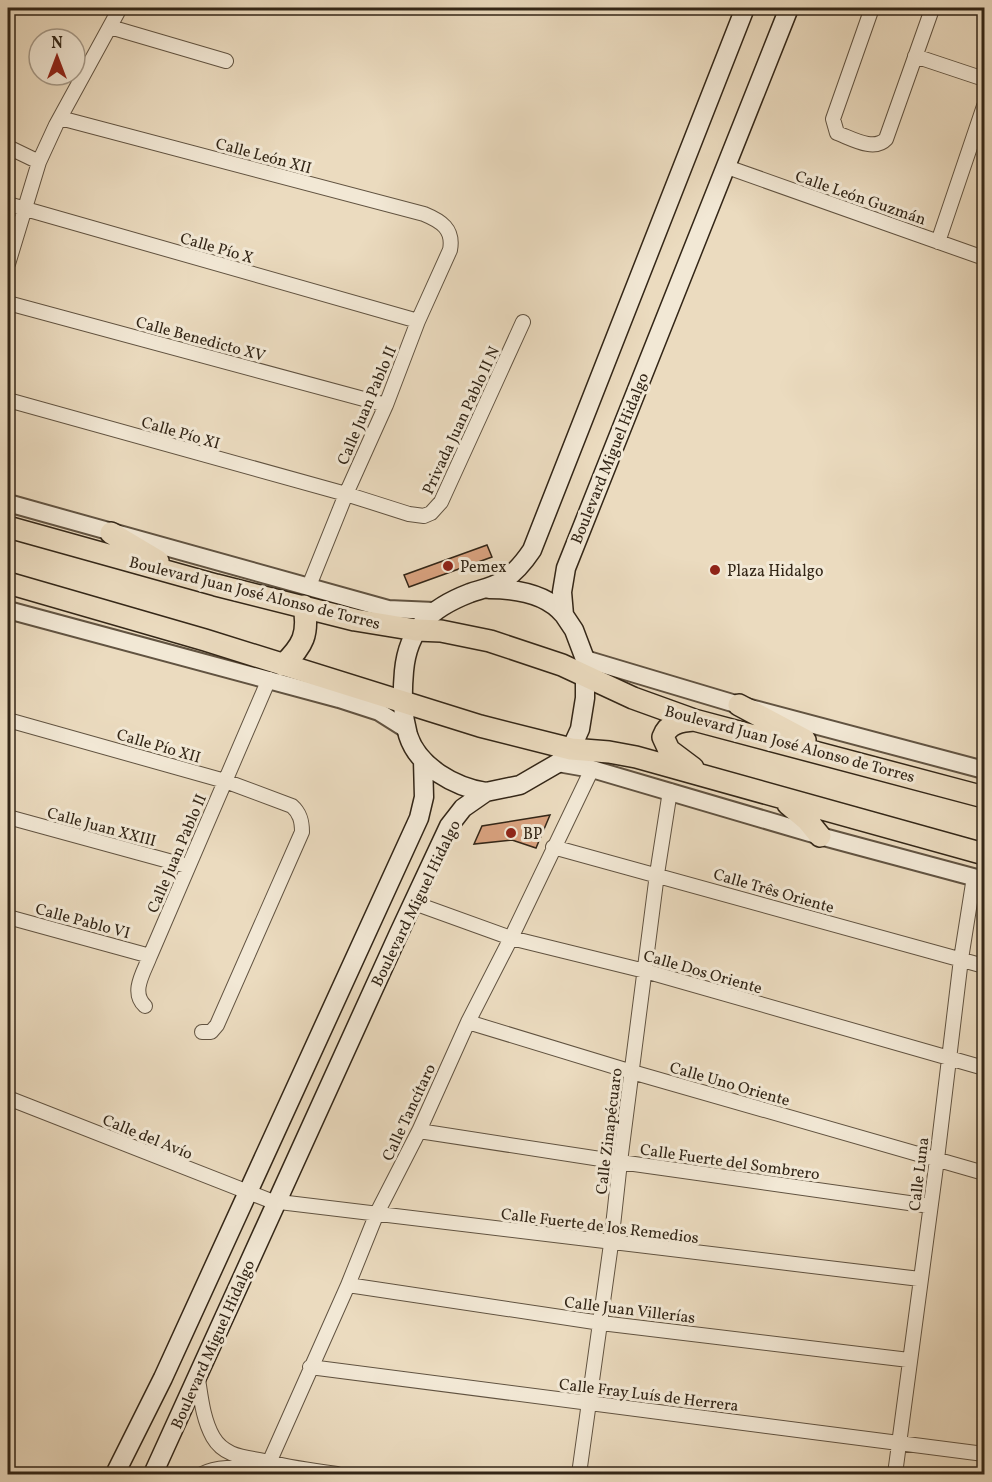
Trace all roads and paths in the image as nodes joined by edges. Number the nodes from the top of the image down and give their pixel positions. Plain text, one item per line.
1 (120, 8) edge
2 (745, 8) edge
3 (789, 8) edge
4 (872, 8) edge
5 (930, 8) edge
6 (110, 27) junction
7 (915, 56) junction
8 (226, 61) dead end
9 (984, 79) edge
10 (984, 106) edge
11 (60, 118) junction
12 (8, 147) edge
13 (39, 162) junction
14 (727, 167) junction
15 (8, 204) edge
16 (24, 209) junction
17 (451, 235) joint
18 (938, 242) junction
19 (984, 258) edge
20 (8, 264) edge
21 (8, 303) edge
22 (418, 321) junction
23 (523, 322) dead end
24 (8, 400) edge
25 (386, 405) junction
26 (346, 494) junction
27 (8, 503) edge
28 (8, 527) edge
29 (111, 532) junction
30 (179, 574) junction
31 (8, 583) edge
32 (489, 588) junction
33 (307, 596) junction
34 (8, 610) edge
35 (434, 611) junction
36 (564, 615) junction
37 (416, 630) junction
38 (585, 668) junction
39 (276, 672) junction
40 (339, 699) joint
41 (402, 701) junction
42 (739, 705) junction
43 (8, 720) edge
44 (694, 720) junction
45 (406, 729) junction
46 (564, 756) junction
47 (423, 759) junction
48 (843, 759) junction
49 (592, 770) junction
50 (984, 770) edge
51 (706, 776) junction
52 (225, 781) junction
53 (670, 791) junction
54 (486, 792) junction
55 (984, 797) edge
56 (777, 798) junction
57 (8, 817) edge
58 (820, 836) junction
59 (553, 847) junction
60 (984, 854) edge
61 (187, 866) junction
62 (657, 874) junction
63 (979, 879) edge
64 (414, 903) junction
65 (8, 917) edge
66 (511, 938) junction
67 (150, 956) junction
68 (961, 959) junction
69 (984, 966) edge
70 (645, 972) junction
71 (145, 1006) dead end
72 (468, 1022) junction
73 (202, 1032) dead end
74 (948, 1057) junction
75 (984, 1068) edge
76 (632, 1072) junction
77 (8, 1098) edge
78 (419, 1131) junction
79 (937, 1159) junction
80 (620, 1162) junction
81 (984, 1173) edge
82 (246, 1193) junction
83 (276, 1202) junction
84 (930, 1206) junction
85 (377, 1213) junction
86 (611, 1244) junction
87 (920, 1280) junction
88 (348, 1285) junction
89 (601, 1323) junction
90 (909, 1360) junction
91 (310, 1367) junction
92 (198, 1379) junction
93 (588, 1404) junction
94 (898, 1442) junction
95 (984, 1454) edge
96 (270, 1468) edge
97 (115, 1474) edge
98 (153, 1474) edge
99 (202, 1474) edge
100 (337, 1474) edge
101 (579, 1474) edge
102 (895, 1474) edge

1 - 6 street
2 - 32 main road, Boulevard Miguel Hidalgo
3 - 14 main road, Boulevard Miguel Hidalgo
4 - 7 street
5 - 7 street
6 - 8 street
6 - 11 street
7 - 9 street
10 - 18 street
11 - 13 street
11 - 17 street, Calle León XII
12 - 13 street
13 - 16 street
14 - 18 street, Calle León Guzmán
14 - 36 main road, Boulevard Miguel Hidalgo
15 - 16 street, Calle Pío X
16 - 20 street
16 - 22 street, Calle Pío X
17 - 22 street, Calle Juan Pablo II
18 - 19 street, Calle León Guzmán
21 - 25 street, Calle Benedicto XV
22 - 25 street, Calle Juan Pablo II
23 - 26 street, Privada Juan Pablo II N
24 - 26 street, Calle Pío XI
25 - 26 street, Calle Juan Pablo II
26 - 33 street, Calle Juan Pablo II
27 - 29 street, Boulevard Juan José Alonso de Torres
28 - 30 main road, Boulevard Juan José Alonso de Torres
29 - 30 main road
29 - 33 street, Boulevard Juan José Alonso de Torres
30 - 33 main road, Boulevard Juan José Alonso de Torres
31 - 39 main road
32 - 35 main road, Boulevard Miguel Hidalgo
32 - 36 main road
33 - 35 street, Boulevard Juan José Alonso de Torres
33 - 37 main road, Boulevard Juan José Alonso de Torres
33 - 39 main road
34 - 39 street
35 - 37 main road, Boulevard Miguel Hidalgo
36 - 38 main road, Boulevard Miguel Hidalgo
37 - 38 main road, Boulevard Juan José Alonso de Torres
37 - 41 main road, Boulevard Miguel Hidalgo
38 - 42 street
38 - 44 main road, Boulevard Juan José Alonso de Torres
38 - 46 main road, Boulevard Miguel Hidalgo
39 - 40 main road
39 - 41 main road
39 - 52 street, Calle Juan Pablo II
40 - 45 street
41 - 45 main road, Boulevard Miguel Hidalgo
41 - 46 main road
42 - 48 main road
42 - 50 street
43 - 52 street, Calle Pío XII
44 - 48 main road, Boulevard Juan José Alonso de Torres
44 - 51 main road
45 - 47 main road, Boulevard Miguel Hidalgo
46 - 49 street
46 - 51 main road
46 - 54 main road, Boulevard Miguel Hidalgo
47 - 54 main road
47 - 82 main road, Boulevard Miguel Hidalgo
48 - 55 main road, Boulevard Juan José Alonso de Torres
49 - 53 street
49 - 59 street, Calle Tancítaro
51 - 56 main road
52 - 61 street, Calle Juan Pablo II
52 - 73 street, Calle Pío XII
53 - 58 street
53 - 62 street, Calle Zinapécuaro
54 - 64 main road, Boulevard Miguel Hidalgo
56 - 58 main road
56 - 60 main road
57 - 61 street, Calle Juan XXIII
58 - 63 street
59 - 62 street, Calle Três Oriente
59 - 66 street, Calle Tancítaro
61 - 67 street, Calle Juan Pablo II
62 - 68 street, Calle Três Oriente
62 - 70 street, Calle Zinapécuaro
63 - 68 street, Calle Luna
64 - 66 street, Calle Dos Oriente
64 - 83 main road, Boulevard Miguel Hidalgo
65 - 67 street, Calle Pablo VI
66 - 70 street, Calle Dos Oriente
66 - 72 street, Calle Tancítaro
67 - 71 street, Calle Juan Pablo II
68 - 69 street, Calle Três Oriente
68 - 74 street, Calle Luna
70 - 74 street, Calle Dos Oriente
70 - 76 street, Calle Zinapécuaro
72 - 76 street, Calle Uno Oriente
72 - 78 street, Calle Tancítaro
74 - 75 street, Calle Dos Oriente
74 - 79 street, Calle Luna
76 - 79 street, Calle Uno Oriente
76 - 80 street, Calle Zinapécuaro
77 - 82 street, Calle del Avío
78 - 80 street, Calle Fuerte del Sombrero
78 - 85 street, Calle Tancítaro
79 - 81 street, Calle Uno Oriente
79 - 84 street, Calle Luna
80 - 84 street, Calle Fuerte del Sombrero
80 - 86 street, Calle Zinapécuaro
82 - 83 street, Calle del Avío
82 - 97 main road, Boulevard Miguel Hidalgo
83 - 85 street, Calle Fuerte de los Remedios
83 - 92 main road, Boulevard Miguel Hidalgo
84 - 87 street, Calle Luna
85 - 86 street, Calle Fuerte de los Remedios
85 - 88 street, Calle Tancítaro
86 - 87 street, Calle Fuerte de los Remedios
86 - 89 street, Calle Zinapécuaro
87 - 90 street, Calle Luna
88 - 89 street, Calle Juan Villerías
88 - 91 street, Calle Tancítaro
89 - 90 street, Calle Juan Villerías
89 - 93 street, Calle Zinapécuaro
90 - 94 street, Calle Luna
91 - 93 street, Calle Fray Luís de Herrera
91 - 96 street, Calle Tancítaro
92 - 96 street
92 - 98 main road, Boulevard Miguel Hidalgo
93 - 94 street, Calle Fray Luís de Herrera
93 - 101 street, Calle Zinapécuaro
94 - 95 street, Calle Fray Luís de Herrera
94 - 102 street, Calle Luna
96 - 99 street
96 - 100 street

